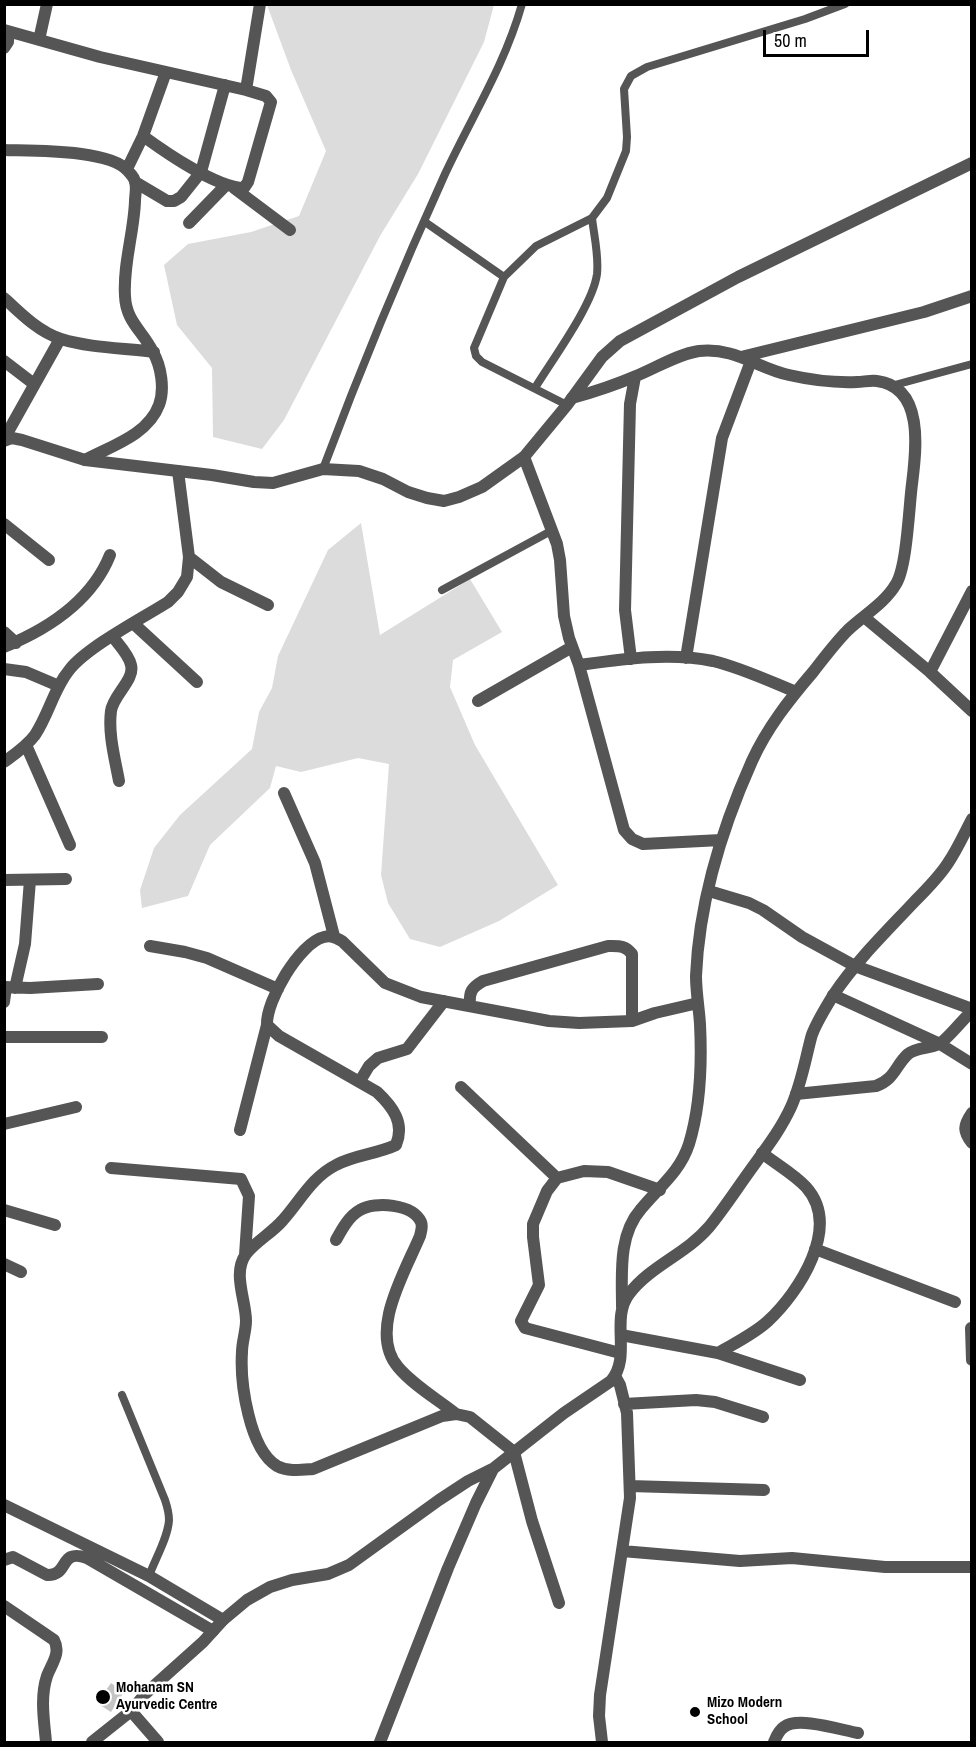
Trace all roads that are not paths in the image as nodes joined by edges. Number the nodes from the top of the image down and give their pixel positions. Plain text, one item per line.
1 (47, 4) edge
2 (260, 4) edge
3 (522, 4) edge
4 (844, 4) edge
5 (4, 30) edge
6 (39, 40) junction
7 (4, 48) edge
8 (166, 72) junction
9 (225, 85) junction
10 (246, 90) junction
11 (143, 136) junction
12 (4, 150) edge
13 (972, 163) edge
14 (127, 169) junction
15 (201, 172) junction
16 (135, 182) junction
17 (230, 187) junction
18 (592, 218) junction
19 (425, 222) junction
20 (189, 223) dead end
21 (290, 230) dead end
22 (504, 277) junction
23 (972, 296) edge
24 (4, 298) edge
25 (60, 339) junction
26 (154, 352) junction
27 (746, 359) junction
28 (4, 361) edge
29 (972, 364) edge
30 (635, 376) junction
31 (34, 384) junction
32 (891, 386) junction
33 (535, 388) junction
34 (570, 401) junction
35 (4, 440) edge
36 (524, 457) junction
37 (85, 460) junction
38 (322, 469) junction
39 (177, 471) junction
40 (4, 524) edge
41 (551, 531) junction
42 (110, 555) dead end
43 (49, 560) dead end
44 (193, 560) junction
45 (441, 590) dead end
46 (972, 591) edge
47 (268, 605) dead end
48 (864, 617) junction
49 (134, 624) junction
50 (4, 632) edge
51 (114, 637) junction
52 (10, 645) edge
53 (572, 647) junction
54 (631, 658) junction
55 (686, 658) junction
56 (579, 665) junction
57 (4, 669) edge
58 (930, 672) junction
59 (197, 682) dead end
60 (59, 686) junction
61 (796, 692) junction
62 (478, 701) dead end
63 (972, 711) edge
64 (26, 745) junction
65 (4, 762) edge
66 (119, 781) dead end
67 (284, 793) dead end
68 (972, 819) edge
69 (721, 840) junction
70 (70, 845) dead end
71 (66, 879) dead end
72 (4, 880) edge
73 (30, 880) junction
74 (708, 891) junction
75 (334, 936) junction
76 (150, 946) dead end
77 (855, 966) junction
78 (98, 984) dead end
79 (9, 987) edge
80 (278, 989) junction
81 (833, 995) junction
82 (444, 1001) junction
83 (4, 1002) edge
84 (698, 1003) junction
85 (470, 1006) junction
86 (972, 1010) edge
87 (632, 1021) junction
88 (267, 1025) junction
89 (4, 1037) edge
90 (102, 1037) dead end
91 (940, 1044) junction
92 (972, 1064) edge
93 (360, 1081) junction
94 (461, 1087) dead end
95 (796, 1094) junction
96 (76, 1107) dead end
97 (972, 1113) edge
98 (4, 1124) edge
99 (240, 1130) dead end
100 (972, 1143) edge
101 (762, 1153) junction
102 (111, 1168) dead end
103 (557, 1178) junction
104 (660, 1190) junction
105 (4, 1210) edge
106 (55, 1225) dead end
107 (336, 1240) dead end
108 (815, 1249) junction
109 (245, 1255) junction
110 (4, 1264) edge
111 (21, 1272) dead end
112 (955, 1302) dead end
113 (622, 1306) junction
114 (971, 1328) edge
115 (621, 1335) junction
116 (620, 1353) junction
117 (718, 1353) junction
118 (972, 1360) edge
119 (615, 1376) junction
120 (800, 1380) dead end
121 (122, 1395) dead end
122 (624, 1404) junction
123 (456, 1414) junction
124 (763, 1417) dead end
125 (514, 1452) junction
126 (494, 1468) junction
127 (630, 1486) junction
128 (764, 1490) dead end
129 (4, 1505) edge
130 (622, 1551) junction
131 (4, 1560) edge
132 (972, 1568) edge
133 (149, 1576) junction
134 (559, 1603) dead end
135 (4, 1606) edge
136 (223, 1620) junction
137 (213, 1631) junction
138 (131, 1711) junction
139 (858, 1733) dead end
140 (46, 1743) edge
141 (92, 1743) edge
142 (158, 1743) edge
143 (380, 1743) edge
144 (602, 1743) edge
145 (774, 1743) edge

1 - 6 street
2 - 10 street
3 - 19 lane
4 - 18 lane
5 - 6 street
5 - 7 street
6 - 8 street
8 - 9 street
8 - 11 street
9 - 10 street
9 - 15 street
10 - 17 street
11 - 14 street
11 - 15 street
12 - 14 street
13 - 34 street
14 - 16 street
15 - 16 street
15 - 17 street
16 - 26 street
17 - 20 street
17 - 21 street
18 - 22 lane
18 - 33 lane
19 - 22 lane
19 - 38 lane
22 - 33 lane
23 - 27 street
24 - 25 street
25 - 26 street
25 - 31 street
26 - 37 street
27 - 30 street
27 - 32 street
27 - 55 street
28 - 31 street
29 - 32 lane
30 - 34 street
30 - 54 street
31 - 35 street
32 - 48 street
33 - 34 lane
34 - 36 street
35 - 37 street
36 - 38 street
36 - 41 street
37 - 39 street
38 - 39 street
39 - 44 street
40 - 43 street
41 - 45 lane
41 - 53 street
42 - 52 street
44 - 47 street
44 - 49 street
46 - 58 street
48 - 58 street
48 - 61 street
49 - 51 street
49 - 59 street
50 - 52 street
51 - 60 street
51 - 66 street
53 - 56 street
53 - 62 street
54 - 55 street
54 - 56 street
55 - 61 street
56 - 69 street
57 - 60 street
58 - 63 street
60 - 64 street
61 - 69 street
64 - 65 street
64 - 70 street
67 - 75 street
68 - 77 street
69 - 74 street
71 - 73 street
72 - 73 street
73 - 79 street
74 - 77 street
74 - 84 street
75 - 80 street
75 - 82 street
76 - 80 street
77 - 81 street
77 - 86 street
78 - 79 street
79 - 83 street
80 - 88 street
81 - 91 street
81 - 95 street
82 - 85 street
82 - 93 street
84 - 87 street
84 - 104 street
85 - 87 street
85 - 87 street
86 - 91 street
88 - 93 street
88 - 99 street
89 - 90 street
91 - 92 street
91 - 95 street
93 - 109 street
94 - 103 street
95 - 101 street
96 - 98 street
97 - 100 street
101 - 108 street
101 - 113 street
102 - 109 street
103 - 104 street
103 - 116 street
104 - 113 street
105 - 106 street
107 - 123 street
108 - 112 street
108 - 117 street
109 - 123 street
110 - 111 street
113 - 115 street
114 - 118 street
115 - 116 street
115 - 117 street
116 - 119 street
117 - 120 street
119 - 122 street
119 - 125 street
121 - 133 lane
122 - 124 street
122 - 127 street
123 - 125 street
125 - 126 street
125 - 134 street
126 - 136 street
126 - 143 street
127 - 128 street
127 - 130 street
129 - 133 street
130 - 132 street
130 - 144 street
131 - 137 street
133 - 136 street
135 - 140 street
136 - 137 street
137 - 138 street
138 - 141 street
138 - 142 street
139 - 145 street

